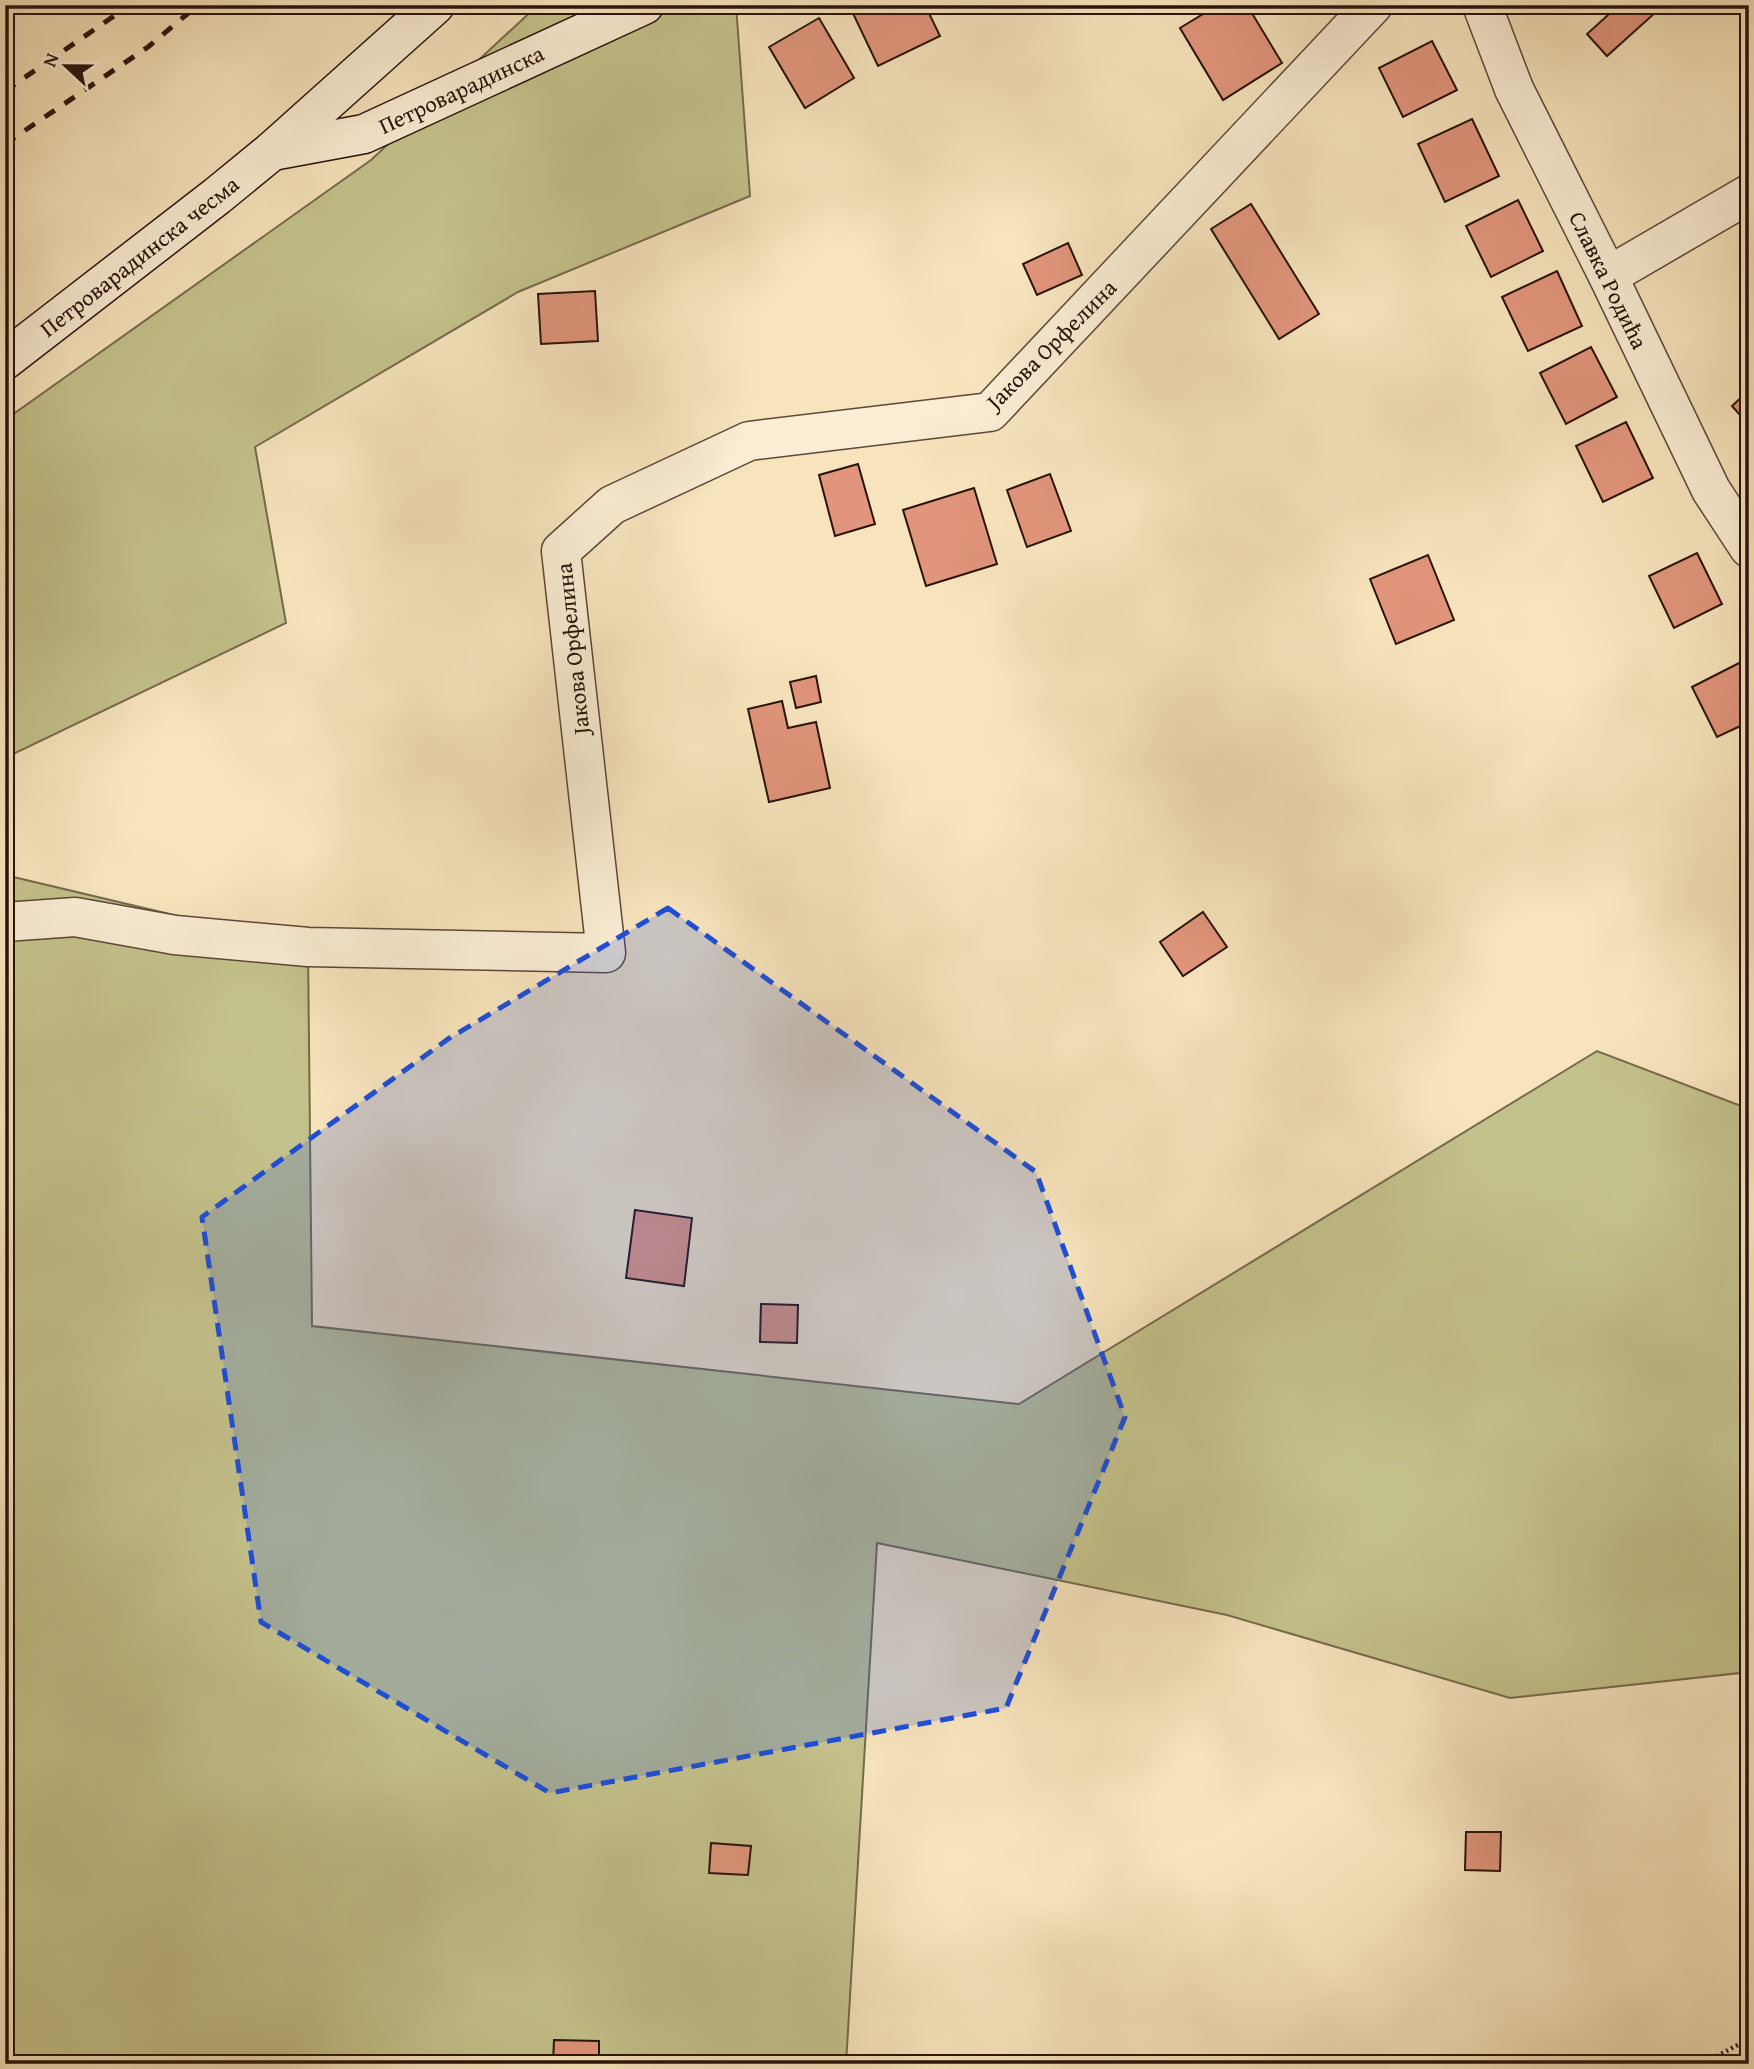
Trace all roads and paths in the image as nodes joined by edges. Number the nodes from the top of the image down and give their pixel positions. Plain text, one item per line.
1 (435, 5) edge
2 (644, 5) edge
3 (1373, 5) edge
4 (1482, 5) edge
5 (272, 151) junction
6 (1749, 194) edge
7 (1608, 276) junction
8 (5, 360) edge
9 (1749, 548) edge
10 (5, 922) edge
11 (1749, 2039) edge
12 (1702, 2064) edge

1 - 5 street, Петроварадинска чесма
2 - 5 street, Петроварадинска
3 - 10 street, Јакова Орфелина
4 - 7 street, Славка Родића
5 - 8 street, Петроварадинска чесма
6 - 7 street
7 - 9 street, Славка Родића
11 - 12 path

